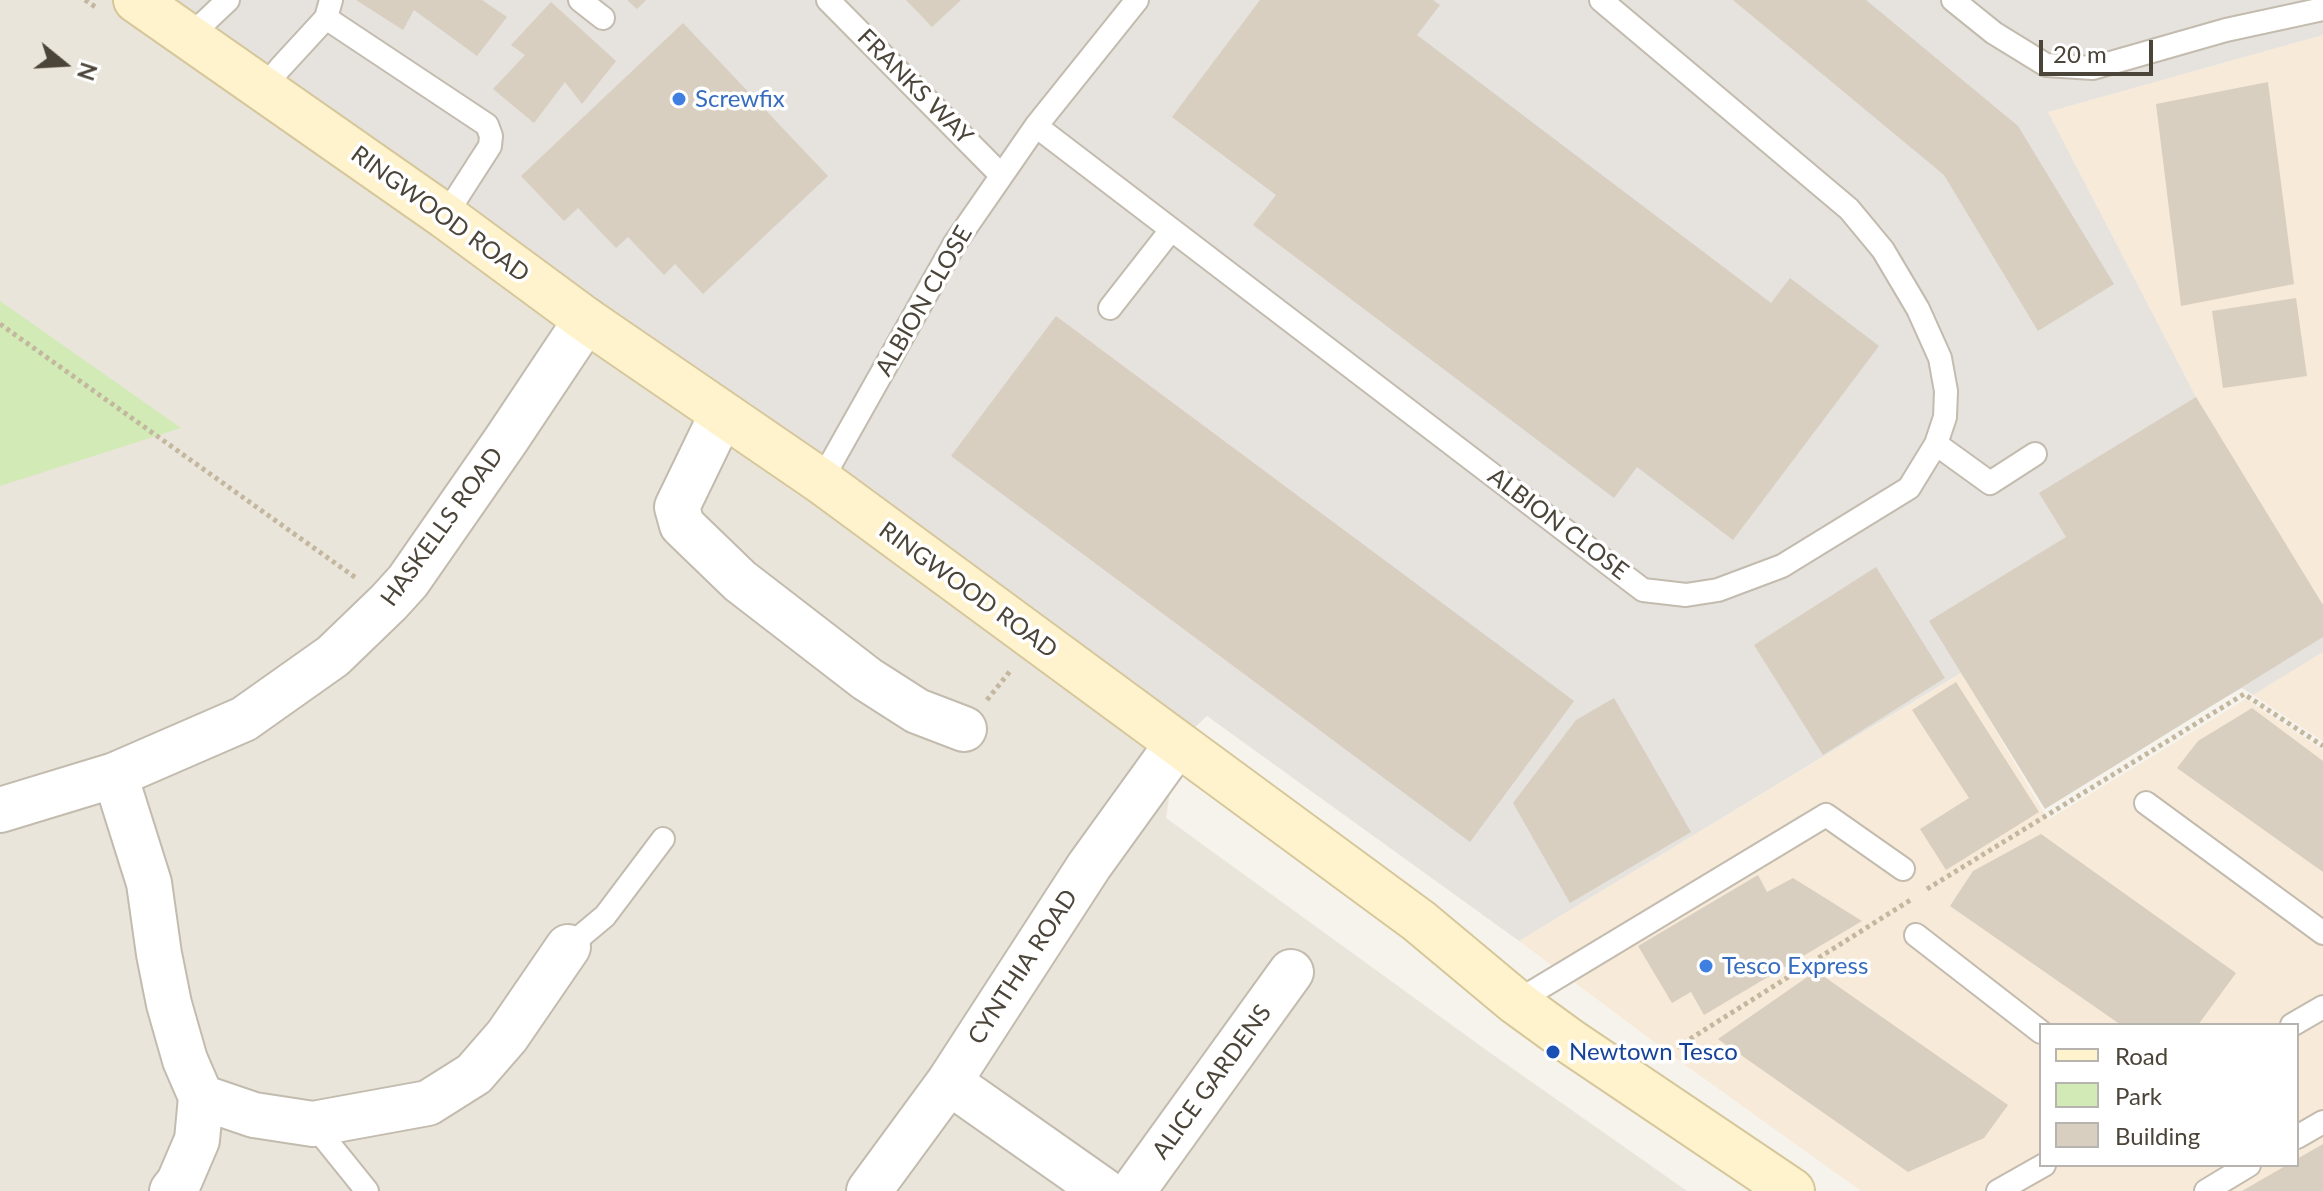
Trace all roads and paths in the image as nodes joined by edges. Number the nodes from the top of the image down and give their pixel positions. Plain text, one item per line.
1 (136, 0) edge
2 (228, 0) edge
3 (580, 0) edge
4 (828, 0) edge
5 (1137, 0) edge
6 (1601, 0) edge
7 (1953, 0) edge
8 (329, 9) edge
9 (2323, 9) edge
10 (603, 18) dead end
11 (189, 37) junction
12 (264, 88) junction
13 (1036, 126) junction
14 (1001, 175) junction
15 (445, 216) junction
16 (1171, 230) junction
17 (1110, 308) dead end
18 (586, 320) junction
19 (0, 324) edge
20 (722, 414) junction
21 (1936, 444) junction
22 (2035, 454) dead end
23 (821, 481) junction
24 (389, 602) junction
25 (1035, 639) junction
26 (964, 729) joint
27 (1177, 744) junction
28 (2323, 746) edge
29 (115, 775) junction
30 (2146, 803) dead end
31 (0, 810) edge
32 (663, 839) dead end
33 (1903, 869) dead end
34 (2323, 933) edge
35 (1916, 935) dead end
36 (568, 947) joint
37 (1291, 972) dead end
38 (1516, 1002) junction
39 (2323, 1007) edge
40 (2295, 1023) edge
41 (2039, 1030) edge
42 (1627, 1079) junction
43 (949, 1082) junction
44 (201, 1097) junction
45 (2323, 1122) edge
46 (313, 1124) junction
47 (2299, 1136) edge
48 (2040, 1167) edge
49 (2246, 1167) edge
50 (172, 1191) edge
51 (367, 1191) edge
52 (869, 1191) edge
53 (1104, 1191) edge
54 (1133, 1191) edge
55 (1792, 1191) edge
56 (1998, 1191) edge
57 (2206, 1191) edge

1 - 11 main road, RINGWOOD ROAD
2 - 11 lane
3 - 10 lane
4 - 14 lane, FRANKS WAY
5 - 13 lane, ALBION CLOSE
6 - 21 lane, ALBION CLOSE
7 - 9 lane
8 - 12 lane
8 - 15 lane
11 - 12 main road, RINGWOOD ROAD
12 - 15 main road, RINGWOOD ROAD
13 - 14 lane, ALBION CLOSE
13 - 16 lane, ALBION CLOSE
14 - 23 lane, ALBION CLOSE
15 - 18 main road, RINGWOOD ROAD
16 - 17 lane
16 - 21 lane, ALBION CLOSE
18 - 20 main road, RINGWOOD ROAD
18 - 24 street, HASKELLS ROAD
19 - 24 path
20 - 23 main road, RINGWOOD ROAD
20 - 26 street
21 - 22 lane
23 - 25 main road, RINGWOOD ROAD
24 - 29 street, HASKELLS ROAD
25 - 26 path
25 - 27 main road, RINGWOOD ROAD
27 - 38 main road, RINGWOOD ROAD
27 - 43 street, CYNTHIA ROAD
28 - 42 path
29 - 31 street, HASKELLS ROAD
29 - 44 street
30 - 34 lane
32 - 36 lane
33 - 38 lane
35 - 41 lane
36 - 46 street
37 - 54 street, ALICE GARDENS
38 - 42 main road, RINGWOOD ROAD
39 - 40 lane
42 - 55 main road, RINGWOOD ROAD
43 - 52 street, CYNTHIA ROAD
43 - 53 street
44 - 46 street
44 - 50 street
45 - 47 lane
46 - 51 lane
48 - 56 lane
49 - 57 lane

